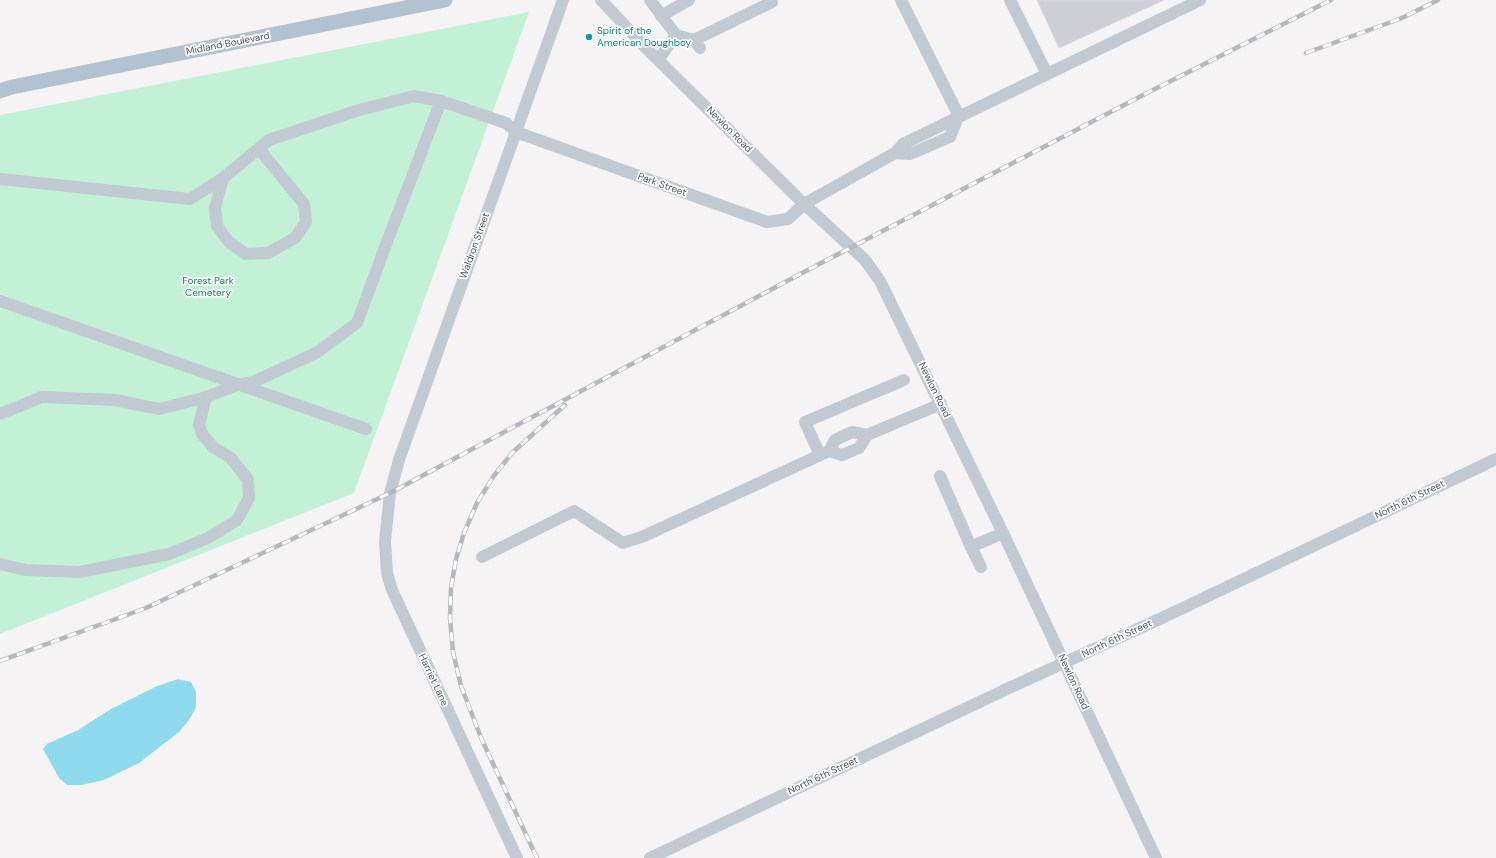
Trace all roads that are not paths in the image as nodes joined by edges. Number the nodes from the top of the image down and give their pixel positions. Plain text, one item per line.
1 (445, 0) edge
2 (563, 0) edge
3 (601, 0) edge
4 (650, 0) edge
5 (689, 0) edge
6 (771, 0) edge
7 (901, 0) edge
8 (1010, 0) edge
9 (1200, 0) edge
10 (416, 3) edge
11 (660, 16) junction
12 (676, 35) junction
13 (658, 60) junction
14 (1047, 74) junction
15 (4, 88) edge
16 (441, 102) junction
17 (958, 116) junction
18 (516, 132) junction
19 (258, 149) junction
20 (895, 153) junction
21 (223, 178) junction
22 (0, 179) edge
23 (804, 204) junction
24 (0, 301) edge
25 (904, 380) dead end
26 (238, 385) junction
27 (206, 397) junction
28 (941, 404) junction
29 (0, 414) edge
30 (366, 430) dead end
31 (867, 435) junction
32 (824, 453) junction
33 (1496, 459) edge
34 (940, 476) dead end
35 (390, 493) joint
36 (1003, 533) junction
37 (971, 547) junction
38 (482, 557) dead end
39 (0, 564) edge
40 (982, 567) dead end
41 (1064, 663) junction
42 (517, 858) edge
43 (650, 858) edge
44 (1156, 858) edge

1 - 10 main road, Midland Boulevard
2 - 18 street, Waldron Street
3 - 13 street, Newlon Road
4 - 11 street
5 - 11 street
6 - 12 street
7 - 17 street
8 - 14 street
9 - 14 street
10 - 15 main road, Midland Boulevard
11 - 12 street
12 - 13 street
13 - 23 street, Newlon Road
14 - 17 street
16 - 18 street, Park Street
16 - 19 street, Park Street
16 - 26 street
17 - 20 street
17 - 20 street
18 - 23 street, Park Street
18 - 35 street, Waldron Street
19 - 21 street
19 - 21 street
20 - 23 street, Park Street
21 - 22 street
23 - 28 street, Newlon Road
24 - 26 street
25 - 32 street
26 - 27 street
26 - 30 street
27 - 29 street
27 - 39 street
28 - 31 street
28 - 36 street, Newlon Road
31 - 32 street
31 - 32 street
32 - 38 street
33 - 41 street, North 6th Street
34 - 37 street
35 - 42 street, Harriet Lane
36 - 37 street
36 - 41 street, Newlon Road
37 - 40 street
41 - 43 street, North 6th Street
41 - 44 street, Newlon Road

